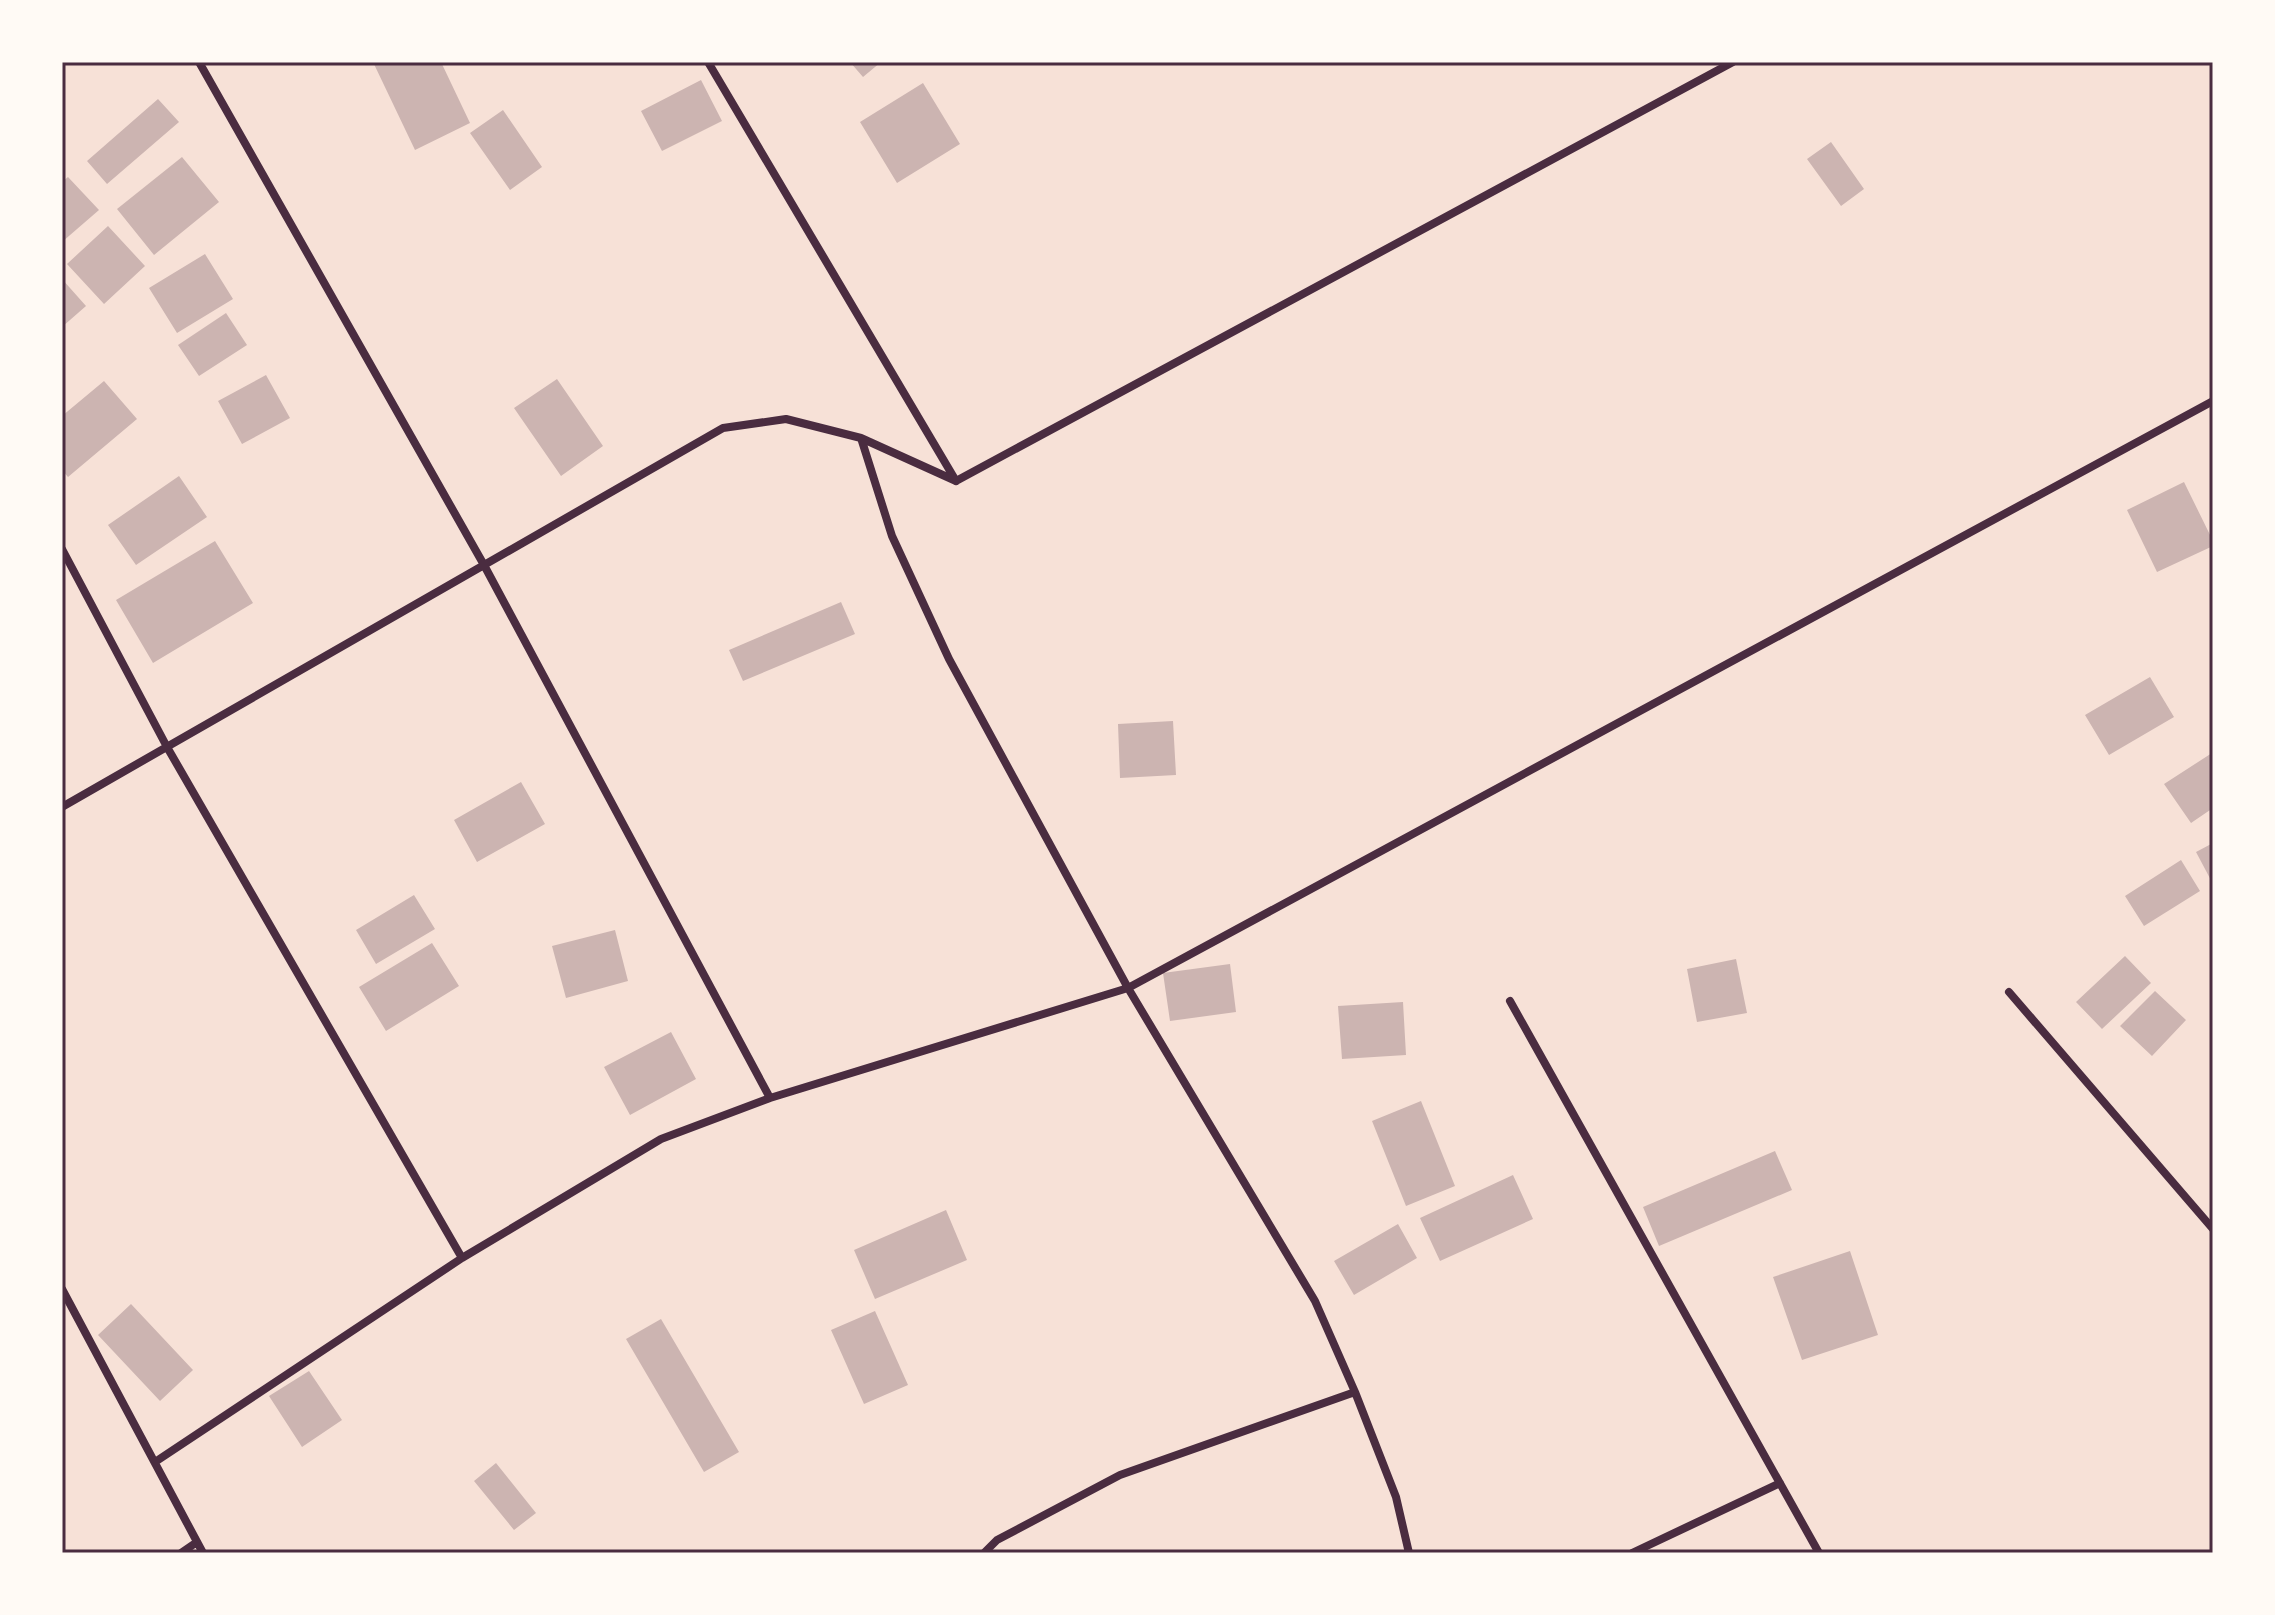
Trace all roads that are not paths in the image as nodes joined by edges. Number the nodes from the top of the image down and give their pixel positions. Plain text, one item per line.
1 (199, 62) edge
2 (708, 62) edge
3 (1733, 62) edge
4 (2213, 401) edge
5 (861, 438) junction
6 (956, 481) junction
7 (62, 549) edge
8 (484, 565) junction
9 (167, 747) junction
10 (62, 807) edge
11 (1128, 988) junction
12 (2009, 992) dead end
13 (1510, 1001) dead end
14 (770, 1098) junction
15 (2213, 1229) edge
16 (462, 1258) junction
17 (62, 1289) edge
18 (1355, 1392) junction
19 (155, 1462) junction
20 (1780, 1483) junction
21 (197, 1542) junction
22 (181, 1553) edge
23 (203, 1553) edge
24 (984, 1553) edge
25 (1409, 1553) edge
26 (1632, 1553) edge
27 (1819, 1553) edge

1 - 8 street
2 - 6 street
3 - 6 street
4 - 11 street
5 - 6 street
5 - 8 street
5 - 11 street
7 - 9 street
8 - 9 street
8 - 14 street
9 - 10 street
9 - 16 street
11 - 14 street
11 - 18 street
12 - 15 street
13 - 20 street
14 - 16 street
16 - 19 street
17 - 19 street
18 - 24 street
18 - 25 street
19 - 21 street
20 - 26 street
20 - 27 street
21 - 22 street
21 - 23 street

